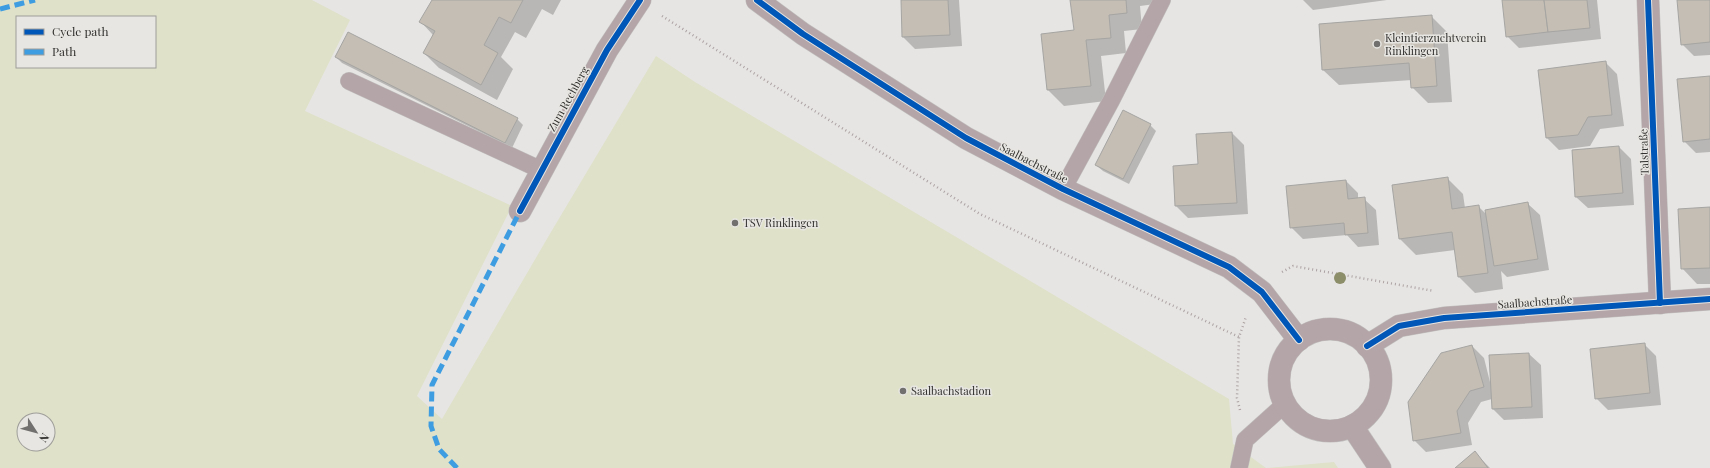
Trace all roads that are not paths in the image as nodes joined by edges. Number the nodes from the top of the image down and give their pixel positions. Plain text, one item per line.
1 (757, 0) edge
2 (1162, 0) edge
3 (1648, 0) edge
4 (639, 1) edge
5 (349, 81) dead end
6 (541, 170) junction
7 (1063, 189) junction
8 (520, 211) dead end
9 (1710, 299) edge
10 (1660, 303) junction
11 (1299, 340) junction
12 (1368, 346) junction
13 (1285, 404) junction
14 (1352, 426) junction
15 (1239, 468) edge
16 (1380, 468) edge

1 - 7 street, Saalbachstraße
2 - 7 lane
3 - 10 street, Talstraße
4 - 6 street, Zum Rechberg
5 - 6 lane
6 - 8 street, Zum Rechberg
7 - 11 street, Saalbachstraße
9 - 10 street, Saalbachstraße
10 - 12 street, Saalbachstraße
11 - 12 street
11 - 13 street
12 - 14 street
13 - 14 street
13 - 15 lane
14 - 16 street

